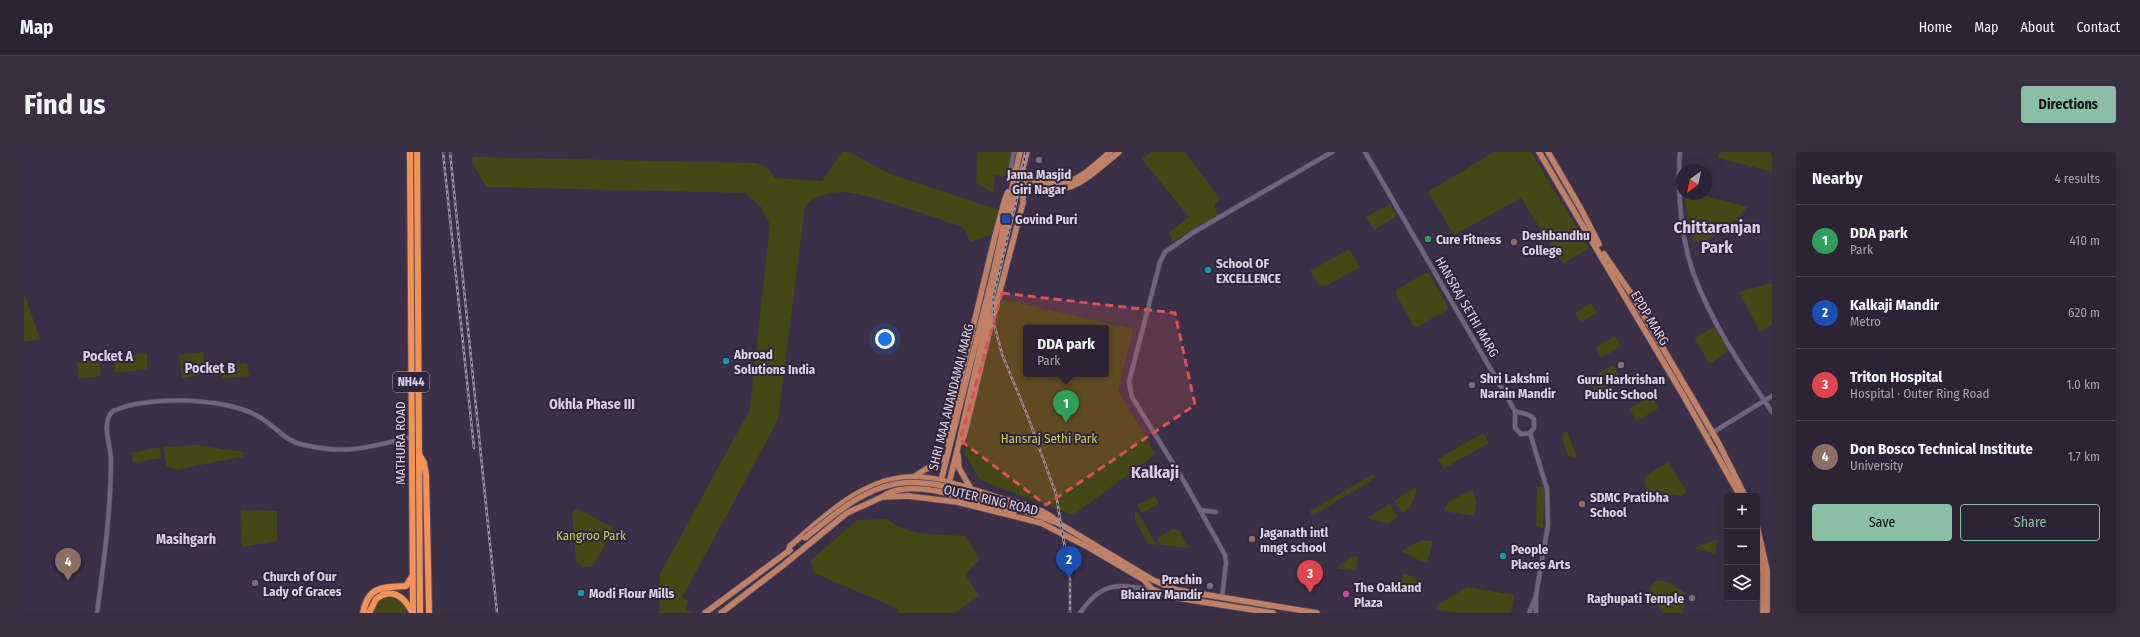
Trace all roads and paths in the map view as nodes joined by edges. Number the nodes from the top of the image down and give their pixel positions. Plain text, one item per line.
1 (410, 152) edge
2 (417, 152) edge
3 (1014, 152) edge
4 (1020, 152) edge
5 (1027, 152) edge
6 (1110, 152) edge
7 (1119, 152) edge
8 (1332, 152) edge
9 (1365, 152) edge
10 (1539, 152) edge
11 (1548, 152) edge
12 (1680, 152) edge
13 (1014, 173) junction
14 (1022, 174) junction
15 (1019, 188) junction
16 (1772, 396) edge
17 (1764, 400) junction
18 (1515, 411) junction
19 (1772, 412) edge
20 (1521, 414) junction
21 (1516, 418) junction
22 (1530, 433) junction
23 (1710, 435) junction
24 (411, 436) junction
25 (958, 448) junction
26 (418, 452) junction
27 (947, 456) junction
28 (911, 477) junction
29 (941, 481) junction
30 (949, 483) junction
31 (909, 489) junction
32 (971, 489) junction
33 (942, 492) junction
34 (1739, 493) edge
35 (1743, 493) edge
36 (991, 495) junction
37 (882, 497) junction
38 (984, 504) junction
39 (1200, 510) junction
40 (1216, 512) dead end
41 (1041, 523) junction
42 (1060, 524) junction
43 (1758, 529) edge
44 (788, 552) junction
45 (1760, 558) edge
46 (412, 576) junction
47 (1154, 590) junction
48 (1536, 595) junction
49 (1222, 598) junction
50 (97, 613) edge
51 (363, 613) edge
52 (369, 613) edge
53 (412, 613) edge
54 (420, 613) edge
55 (430, 613) edge
56 (705, 613) edge
57 (721, 613) edge
58 (1080, 613) edge
59 (1273, 613) edge
60 (1317, 613) edge
61 (1529, 613) edge
62 (1536, 613) edge
63 (1763, 613) edge
64 (1768, 613) edge

1 - 24 highway, MATHURA ROAD / NH44
2 - 26 highway, MATHURA ROAD / NH44
3 - 13 street
4 - 13 main road
5 - 14 main road, SHRI MAA ANANDAMAI MARG
6 - 14 main road
7 - 15 main road
8 - 39 street
9 - 18 street, HANSRAJ SETHI MARG
10 - 23 main road, EPDP MARG
11 - 23 main road, EPDP MARG
12 - 17 street
13 - 14 main road
13 - 27 main road, SHRI MAA ANANDAMAI MARG
14 - 15 main road, SHRI MAA ANANDAMAI MARG
15 - 25 main road, SHRI MAA ANANDAMAI MARG
16 - 17 street
17 - 19 street
17 - 23 street
18 - 20 street
18 - 21 street
20 - 21 street
20 - 22 street
21 - 22 street
22 - 48 street
23 - 34 main road, EPDP MARG
23 - 35 main road, EPDP MARG
24 - 46 highway, MATHURA ROAD / NH44
24 - 50 street
25 - 30 main road, SHRI MAA ANANDAMAI MARG
25 - 32 main road
26 - 54 highway, MATHURA ROAD / NH44
26 - 55 highway
27 - 28 main road
27 - 29 main road, SHRI MAA ANANDAMAI MARG
28 - 29 main road
28 - 31 main road
28 - 44 main road
29 - 30 main road
29 - 33 main road, SHRI MAA ANANDAMAI MARG
30 - 32 main road
30 - 33 main road, SHRI MAA ANANDAMAI MARG
31 - 33 main road
31 - 37 main road
32 - 36 main road
33 - 38 main road
36 - 38 main road
36 - 42 main road
37 - 41 main road, OUTER RING ROAD
37 - 57 main road, OUTER RING ROAD
38 - 41 main road
39 - 40 street
39 - 49 street
41 - 47 main road, OUTER RING ROAD
42 - 44 main road, bridge
42 - 49 main road
43 - 64 main road
44 - 56 main road
45 - 63 main road
46 - 51 highway
46 - 53 highway, MATHURA ROAD / NH44
47 - 58 street
47 - 59 main road, OUTER RING ROAD
48 - 61 street
48 - 62 street
49 - 60 main road
52 - 53 highway

